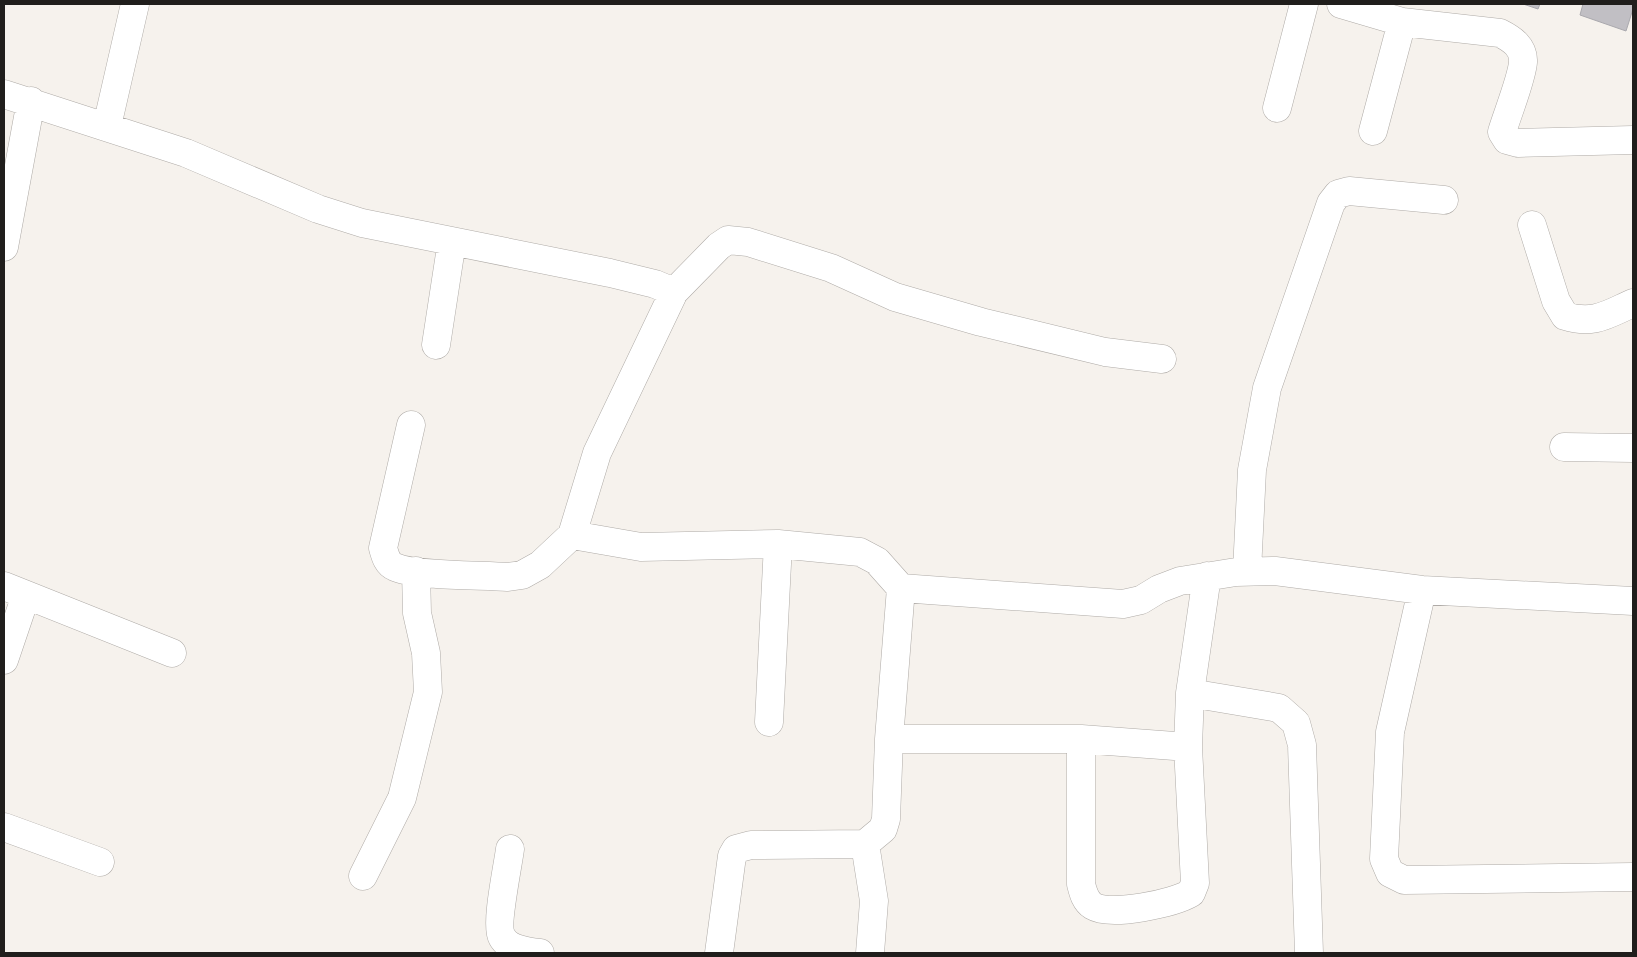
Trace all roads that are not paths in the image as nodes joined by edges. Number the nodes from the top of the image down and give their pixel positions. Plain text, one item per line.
1 (132, 4) edge
2 (1304, 4) edge
3 (1341, 4) edge
4 (1402, 22) junction
5 (4, 94) edge
6 (30, 101) junction
7 (1277, 108) dead end
8 (107, 126) junction
9 (1373, 131) dead end
10 (1633, 140) edge
11 (1444, 200) dead end
12 (1532, 225) dead end
13 (452, 240) junction
14 (4, 247) edge
15 (674, 292) junction
16 (1633, 303) edge
17 (436, 345) dead end
18 (1162, 359) dead end
19 (410, 425) dead end
20 (1564, 447) dead end
21 (1633, 448) edge
22 (572, 535) junction
23 (778, 544) junction
24 (1247, 571) junction
25 (416, 572) junction
26 (1207, 576) junction
27 (901, 588) junction
28 (15, 590) edge
29 (1422, 590) junction
30 (1633, 601) edge
31 (172, 653) dead end
32 (4, 660) edge
33 (1190, 693) junction
34 (769, 722) dead end
35 (889, 739) junction
36 (1081, 739) junction
37 (1188, 747) junction
38 (4, 827) edge
39 (865, 844) junction
40 (510, 849) dead end
41 (100, 862) dead end
42 (363, 876) dead end
43 (1633, 877) edge
44 (540, 953) edge
45 (719, 953) edge
46 (870, 953) edge
47 (1309, 953) edge

1 - 8 street
2 - 7 street
3 - 4 street
4 - 9 street
4 - 10 street
5 - 6 street
6 - 8 street
6 - 14 street
8 - 13 street
11 - 24 street
12 - 16 street
13 - 15 street
13 - 17 street
15 - 18 street
15 - 22 street
19 - 25 street
20 - 21 street
22 - 23 street
22 - 25 street
23 - 27 street
23 - 34 street
24 - 26 street
24 - 29 street
25 - 42 street
26 - 27 street
26 - 33 street
27 - 35 street
28 - 31 street
28 - 32 street
29 - 30 street
29 - 43 street
33 - 37 street
33 - 47 street
35 - 36 street
35 - 39 street
36 - 37 street
36 - 37 street
38 - 41 street
39 - 45 street
39 - 46 street
40 - 44 street

